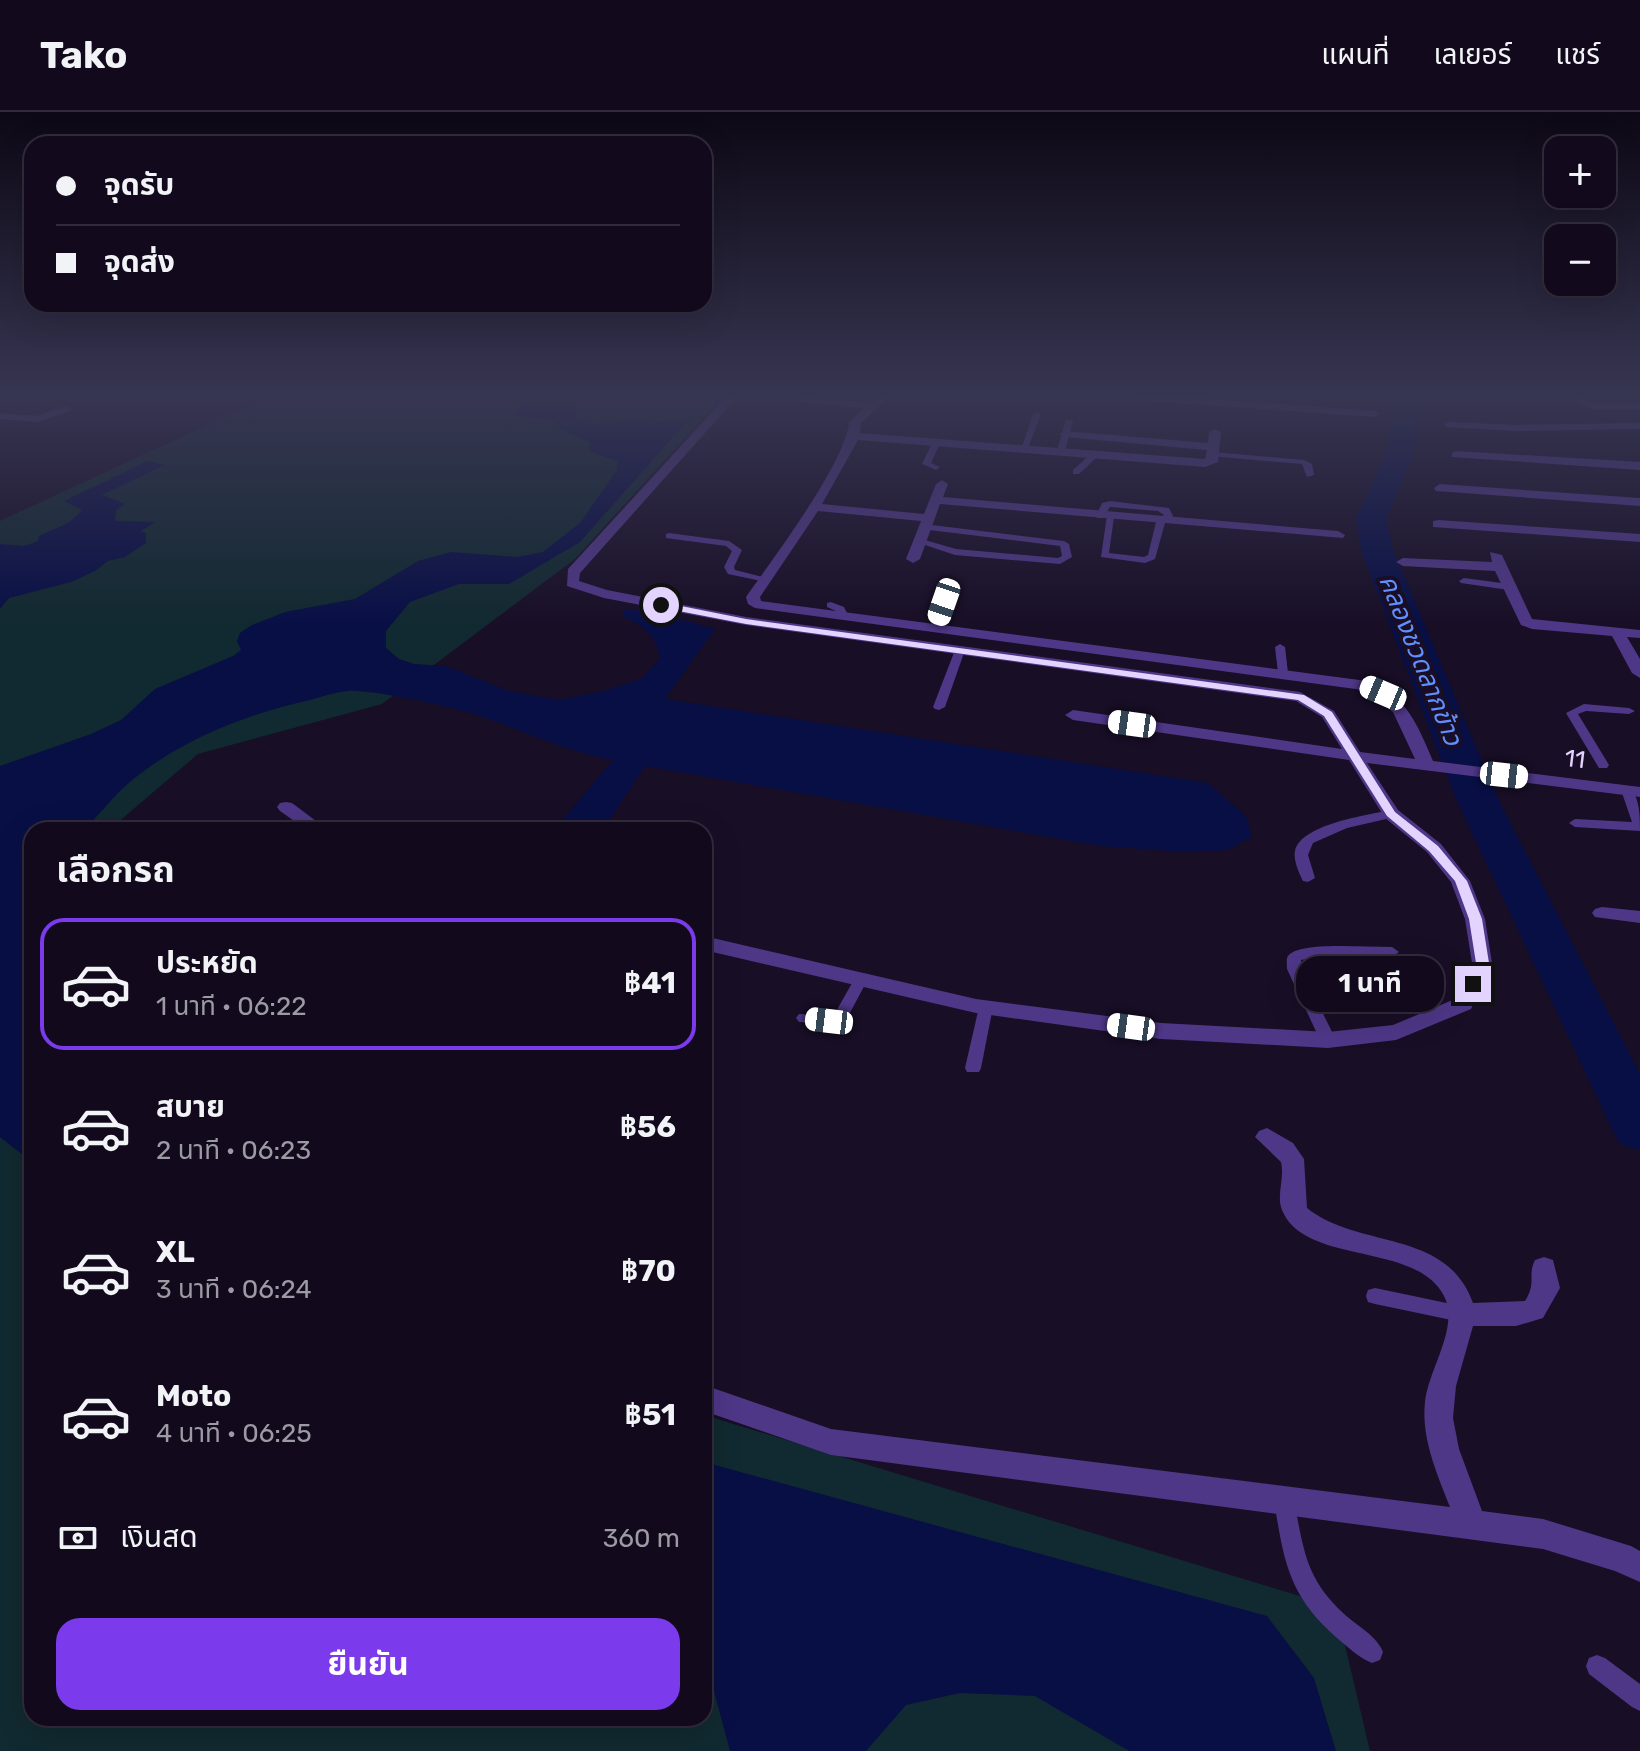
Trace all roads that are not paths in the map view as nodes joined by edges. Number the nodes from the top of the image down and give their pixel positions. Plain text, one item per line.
1 (663, 473) edge
2 (833, 473) edge
3 (942, 484) dead end
4 (1440, 488) dead end
5 (935, 500) junction
6 (1640, 502) edge
7 (814, 507) junction
8 (1105, 516) junction
9 (1161, 522) junction
10 (925, 523) junction
11 (1438, 524) dead end
12 (1338, 535) dead end
13 (669, 536) dead end
14 (1640, 538) edge
15 (918, 541) junction
16 (913, 559) dead end
17 (1403, 562) dead end
18 (766, 579) junction
19 (1464, 581) dead end
20 (1509, 587) junction
21 (944, 602) dead end
22 (831, 605) dead end
23 (844, 617) junction
24 (935, 628) junction
25 (1617, 632) junction
26 (1640, 634) edge
27 (1280, 647) dead end
28 (960, 650) junction
29 (1283, 673) junction
30 (1640, 673) edge
31 (939, 707) dead end
32 (1629, 711) dead end
33 (1073, 715) dead end
34 (1353, 756) junction
35 (1603, 765) dead end
36 (1427, 766) junction
37 (1634, 791) edge
38 (286, 807) dead end
39 (1391, 814) junction
40 (308, 822) edge
41 (1575, 823) dead end
42 (1639, 827) edge
43 (1308, 878) dead end
44 (1602, 913) dead end
45 (1640, 917) edge
46 (712, 945) edge
47 (1392, 952) dead end
48 (861, 979) junction
49 (986, 1007) junction
50 (804, 1018) dead end
51 (1328, 1040) junction
52 (973, 1068) dead end
53 (1267, 1137) dead end
54 (1544, 1268) dead end
55 (1375, 1296) dead end
56 (1461, 1314) junction
57 (712, 1401) edge
58 (1284, 1501) junction
59 (1472, 1525) junction
60 (1640, 1567) edge
61 (1372, 1652) dead end
62 (1597, 1666) dead end
63 (1640, 1699) edge

1 - 28 street
2 - 7 street
3 - 5 street
4 - 6 street
5 - 8 street
5 - 10 street
7 - 10 street
7 - 18 street
8 - 9 street
8 - 9 lane
9 - 12 street
10 - 15 street
10 - 15 lane
11 - 14 street
13 - 18 lane
15 - 16 street
17 - 20 street
18 - 23 street
19 - 20 lane
20 - 25 street
21 - 24 lane
22 - 23 lane
23 - 24 street
24 - 29 street
25 - 26 street
25 - 30 street
27 - 29 lane
28 - 31 lane
28 - 34 street
29 - 36 street
32 - 35 lane
33 - 34 street, 11
34 - 36 street, 11
34 - 39 street
36 - 37 street, 11
37 - 42 lane
38 - 40 street
39 - 43 lane
39 - 51 street
41 - 42 lane
44 - 45 street
46 - 48 street
47 - 51 lane
48 - 49 street
48 - 50 lane
49 - 51 street
49 - 52 lane
53 - 56 street
54 - 56 street
55 - 56 lane
56 - 59 street
57 - 58 street
58 - 59 street
58 - 61 lane
59 - 60 street
62 - 63 lane

